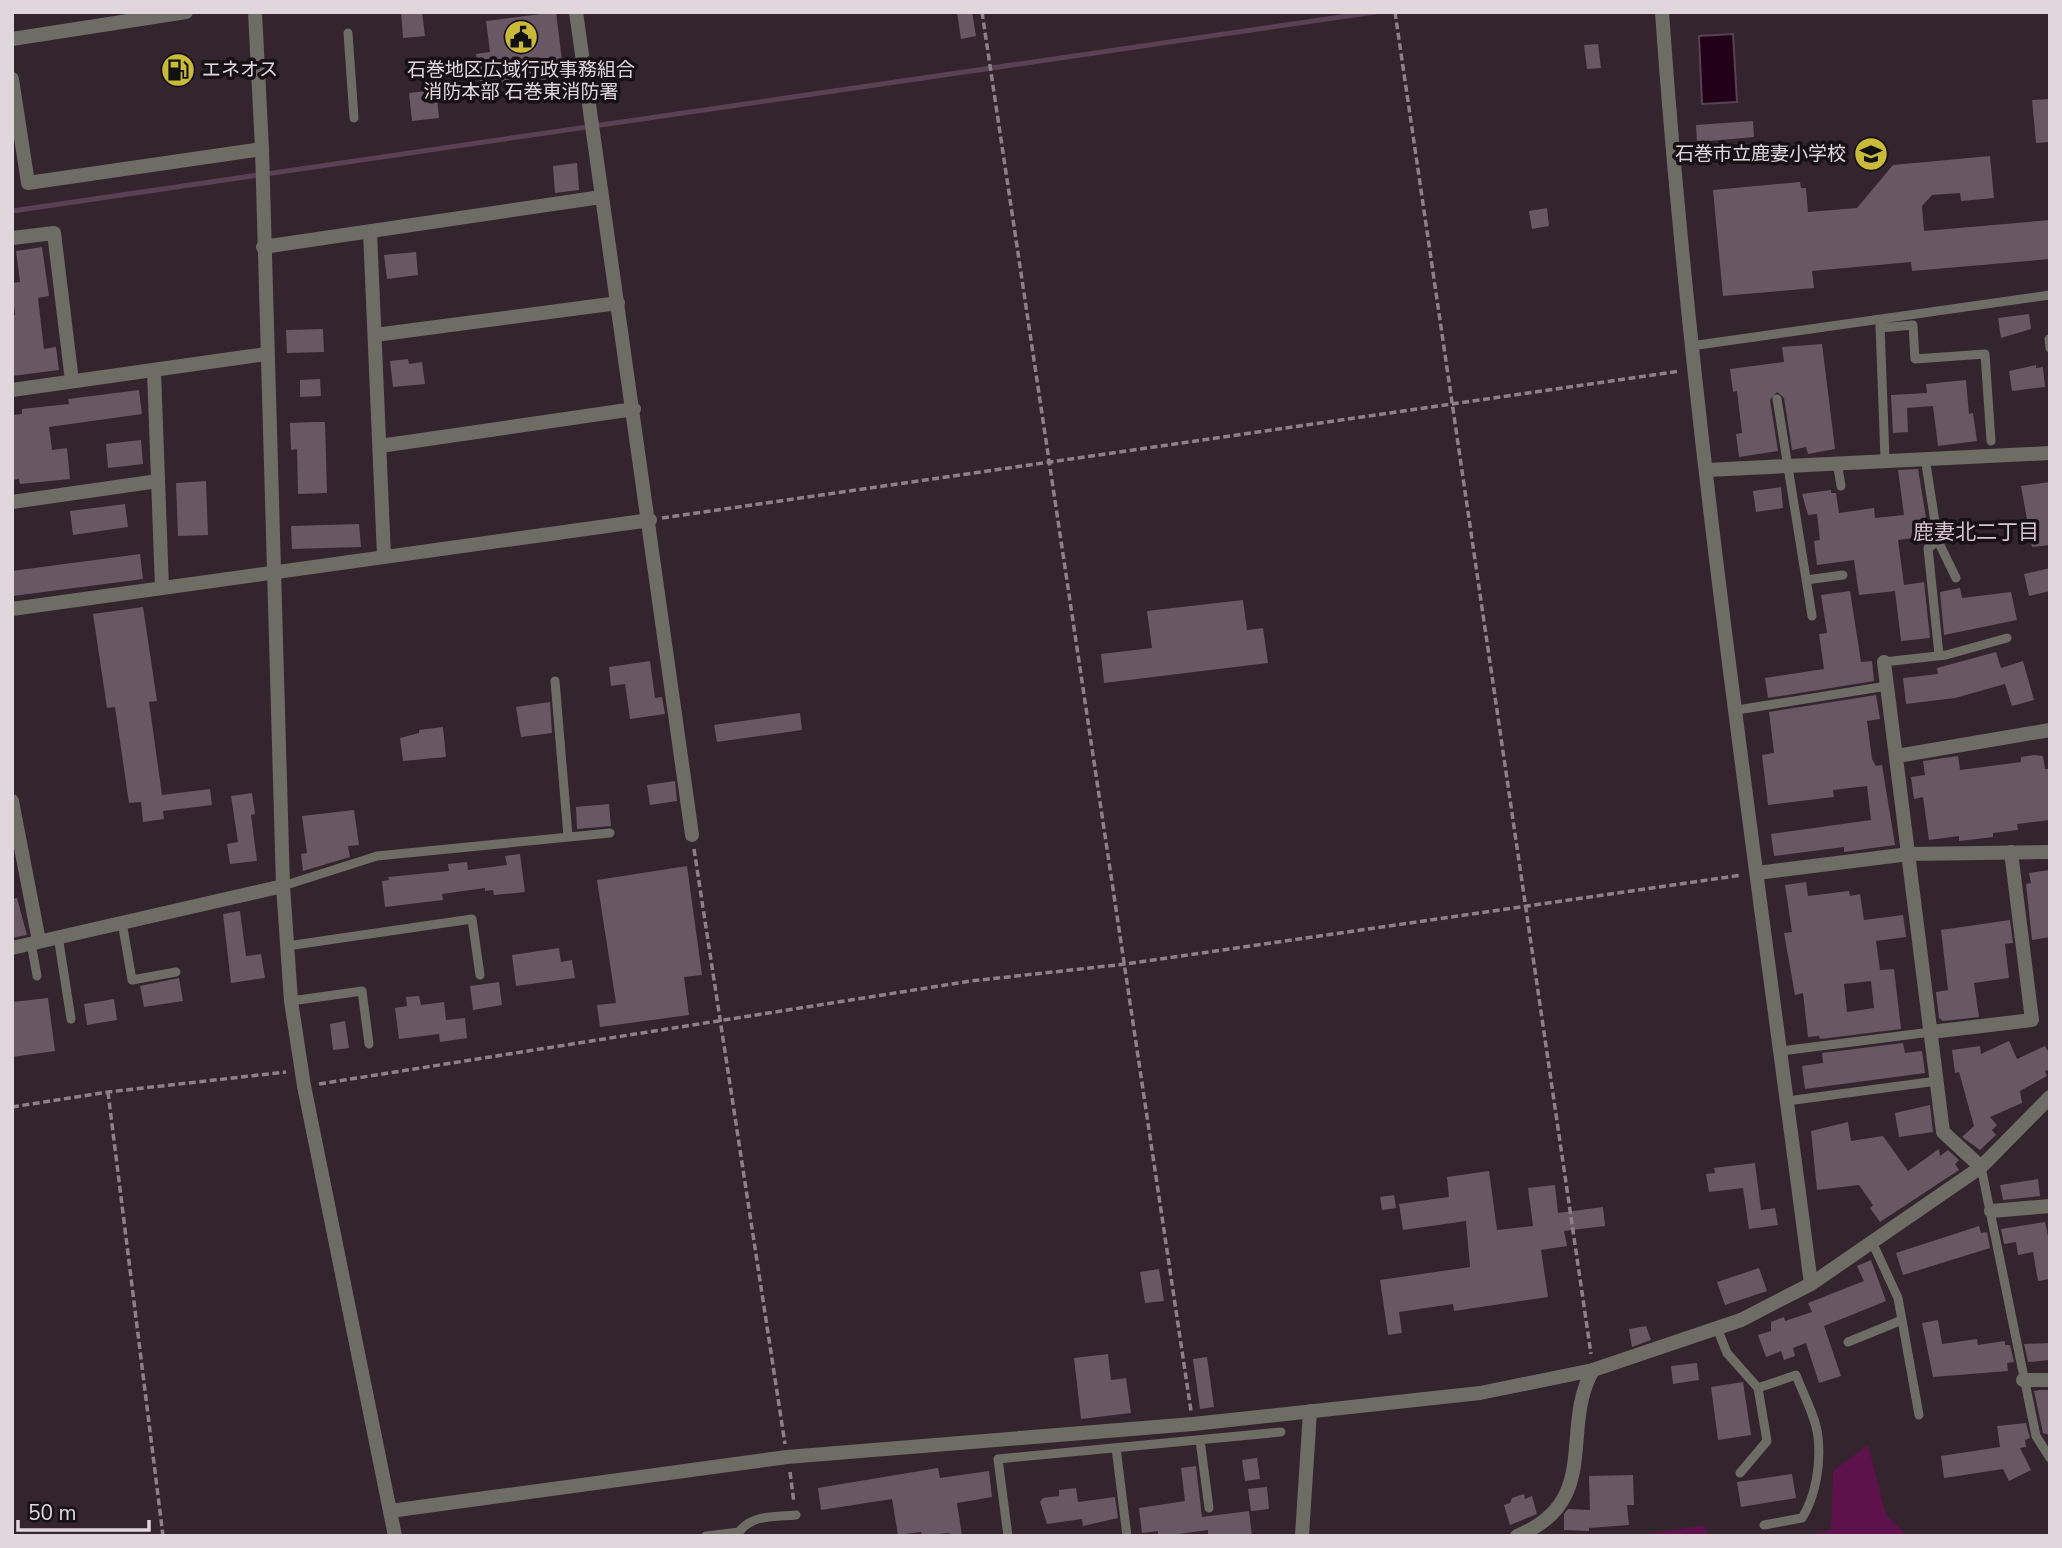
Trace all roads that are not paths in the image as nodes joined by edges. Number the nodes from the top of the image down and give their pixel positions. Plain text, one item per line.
1 (186, 12) edge
2 (255, 12) edge
3 (576, 12) edge
4 (1662, 12) edge
5 (348, 33) dead end
6 (12, 39) edge
7 (12, 79) edge
8 (354, 118) dead end
9 (262, 156) junction
10 (601, 197) junction
11 (370, 231) junction
12 (12, 238) edge
13 (263, 247) junction
14 (2050, 295) edge
15 (618, 303) junction
16 (1880, 324) junction
17 (375, 335) junction
18 (2049, 339) edge
19 (1691, 346) junction
20 (2050, 348) edge
21 (266, 354) junction
22 (154, 371) junction
23 (72, 381) junction
24 (12, 390) edge
25 (1777, 399) dead end
26 (634, 409) junction
27 (1991, 441) dead end
28 (380, 446) junction
29 (2050, 453) edge
30 (1925, 458) junction
31 (1885, 460) junction
32 (1838, 462) junction
33 (1786, 465) junction
34 (1707, 470) junction
35 (159, 481) junction
36 (1841, 486) dead end
37 (12, 502) edge
38 (650, 520) junction
39 (1938, 541) junction
40 (384, 556) junction
41 (273, 573) junction
42 (1843, 575) dead end
43 (1956, 578) dead end
44 (1806, 580) junction
45 (162, 588) junction
46 (12, 609) edge
47 (1812, 615) dead end
48 (2007, 638) dead end
49 (1939, 655) junction
50 (1884, 662) joint
51 (555, 681) dead end
52 (1887, 686) junction
53 (1737, 710) junction
54 (2050, 730) edge
55 (1897, 755) junction
56 (12, 801) edge
57 (610, 833) dead end
58 (692, 835) road end
59 (568, 836) junction
60 (2011, 852) junction
61 (2050, 852) edge
62 (1909, 854) junction
63 (1758, 873) junction
64 (284, 886) junction
65 (122, 922) junction
66 (58, 936) junction
67 (35, 942) junction
68 (287, 946) junction
69 (12, 948) edge
70 (176, 972) dead end
71 (481, 975) dead end
72 (37, 976) dead end
73 (291, 1001) junction
74 (71, 1019) dead end
75 (1931, 1032) junction
76 (369, 1044) dead end
77 (1781, 1051) junction
78 (1937, 1081) junction
79 (2050, 1097) edge
80 (1787, 1101) junction
81 (1981, 1167) junction
82 (2050, 1206) edge
83 (1991, 1211) junction
84 (1873, 1244) junction
85 (1811, 1284) junction
86 (1902, 1320) junction
87 (1717, 1328) junction
88 (1848, 1342) dead end
89 (1593, 1370) junction
90 (2023, 1380) junction
91 (2050, 1380) edge
92 (1758, 1388) junction
93 (1310, 1411) junction
94 (1919, 1415) dead end
95 (1282, 1432) dead end
96 (1200, 1440) junction
97 (1116, 1448) junction
98 (2050, 1458) edge
99 (1740, 1473) dead end
100 (1209, 1508) dead end
101 (390, 1511) junction
102 (796, 1515) road end
103 (1765, 1525) dead end
104 (395, 1536) edge
105 (706, 1536) edge
106 (1008, 1536) edge
107 (1127, 1536) edge
108 (1302, 1536) edge
109 (1517, 1536) edge

1 - 6 street
2 - 9 street
3 - 10 street
4 - 19 street
5 - 8 lane
7 - 9 street
9 - 13 street
10 - 11 street
10 - 15 street
11 - 13 street
11 - 17 street
12 - 23 street
13 - 21 street
14 - 16 lane
15 - 17 street
15 - 26 street
16 - 19 lane
16 - 27 lane
16 - 31 lane
17 - 28 street
18 - 20 lane
19 - 34 street
21 - 22 street
21 - 41 street
22 - 23 street
22 - 35 street
23 - 24 street
25 - 33 lane
26 - 28 street
26 - 38 street
28 - 40 street
29 - 30 street
30 - 31 street
30 - 39 lane
31 - 32 street
32 - 33 street
32 - 36 lane
33 - 34 street
33 - 44 lane
34 - 53 street
35 - 37 street
35 - 45 street
38 - 40 street
38 - 58 street
39 - 43 lane
39 - 49 lane
40 - 41 street
41 - 45 street
41 - 64 street
42 - 44 lane
44 - 47 lane
45 - 46 street
48 - 49 lane
49 - 50 lane
50 - 52 street
51 - 59 lane
52 - 53 lane
52 - 55 street
53 - 63 street
54 - 55 street
55 - 62 street
56 - 67 street
57 - 59 lane
59 - 64 lane
60 - 61 street
60 - 62 street
60 - 75 street
62 - 63 street
62 - 75 street
63 - 77 street
64 - 65 street
64 - 68 street
65 - 66 street
65 - 70 lane
66 - 67 street
66 - 74 lane
67 - 69 street
67 - 72 lane
68 - 71 lane
68 - 73 street
73 - 76 lane
73 - 101 street
75 - 77 lane
75 - 78 street
77 - 80 street
78 - 80 lane
78 - 81 street
79 - 81 street
80 - 85 street
81 - 83 lane
81 - 84 street
82 - 83 street
83 - 90 lane
84 - 85 street
84 - 86 lane
85 - 87 street
86 - 88 lane
86 - 94 lane
87 - 89 street
87 - 92 lane
89 - 93 street
89 - 109 street
90 - 91 street
90 - 98 lane
92 - 99 lane
92 - 103 lane
93 - 101 street
93 - 108 street
95 - 96 lane
96 - 97 lane
96 - 100 lane
97 - 106 lane
97 - 107 lane
101 - 104 street
102 - 105 lane

